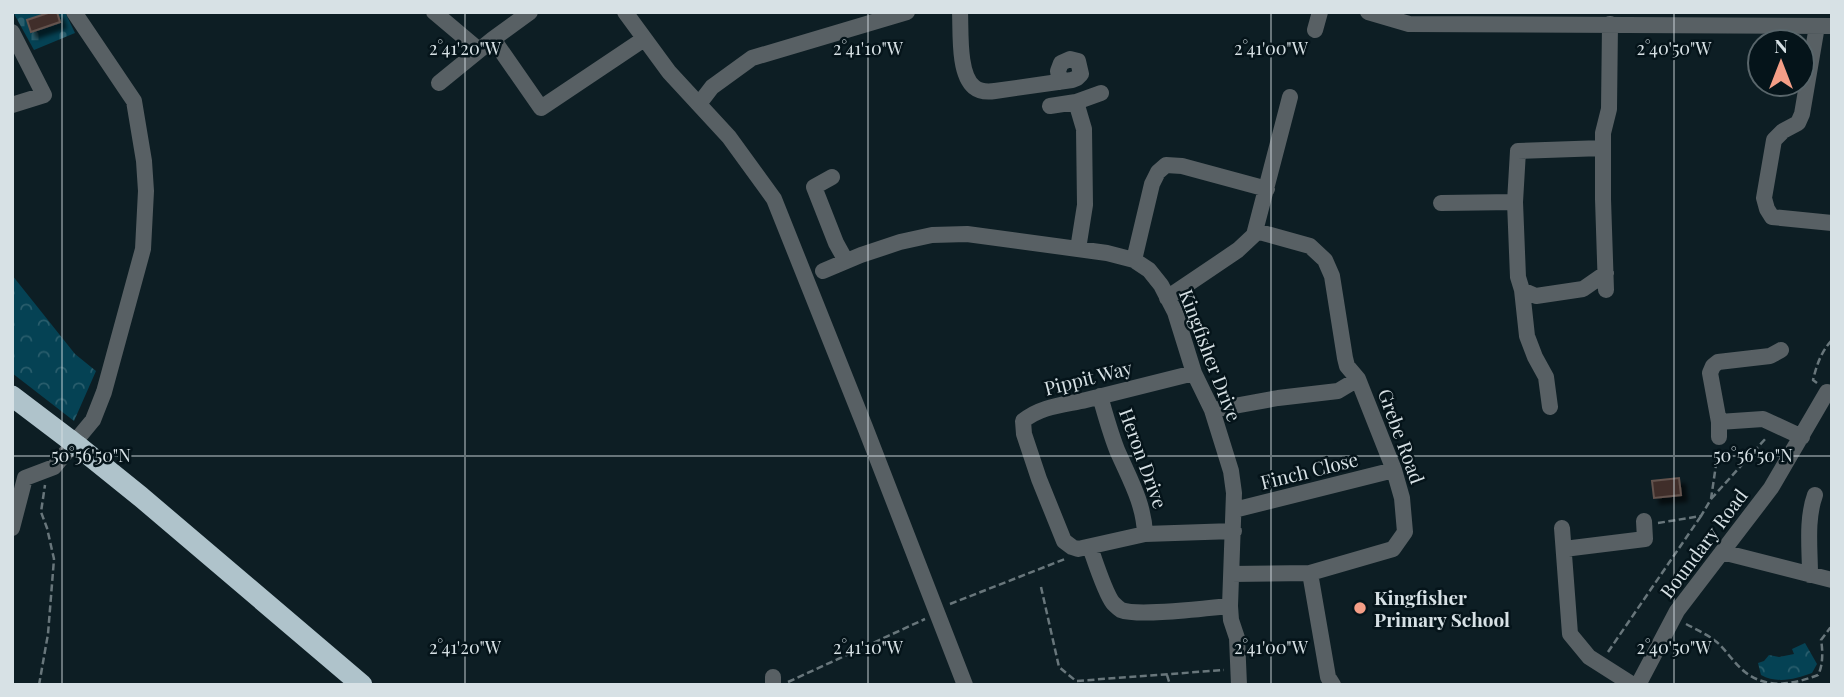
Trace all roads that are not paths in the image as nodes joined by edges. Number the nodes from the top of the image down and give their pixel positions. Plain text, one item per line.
1 (74, 12) edge
2 (434, 12) edge
3 (530, 12) edge
4 (625, 12) edge
5 (907, 12) edge
6 (960, 12) edge
7 (1320, 12) edge
8 (1368, 12) edge
9 (1472, 18) edge
10 (1574, 18) edge
11 (1648, 18) edge
12 (1610, 24) junction
13 (1824, 26) edge
14 (1315, 30) dead end
15 (12, 32) edge
16 (493, 39) junction
17 (644, 39) junction
18 (479, 50) junction
19 (1060, 82) dead end
20 (439, 83) dead end
21 (1101, 93) dead end
22 (1290, 97) dead end
23 (1076, 102) junction
24 (699, 104) junction
25 (12, 105) edge
26 (1050, 106) dead end
27 (1603, 148) junction
28 (832, 177) dead end
29 (1267, 189) junction
30 (1515, 202) junction
31 (1441, 203) dead end
32 (1832, 223) edge
33 (1256, 231) junction
34 (1078, 249) junction
35 (1134, 260) junction
36 (846, 261) junction
37 (823, 271) dead end
38 (1606, 273) junction
39 (1522, 290) junction
40 (1606, 290) dead end
41 (1167, 298) junction
42 (1781, 351) dead end
43 (1194, 373) junction
44 (1358, 379) junction
45 (1827, 393) road end
46 (12, 396) edge
47 (1100, 396) junction
48 (1550, 407) dead end
49 (1212, 410) junction
50 (1802, 437) junction
51 (1394, 470) junction
52 (1815, 495) dead end
53 (1234, 510) junction
54 (1644, 523) road end
55 (12, 528) edge
56 (1562, 528) dead end
57 (1234, 531) junction
58 (1145, 534) junction
59 (1084, 548) junction
60 (1564, 549) junction
61 (1722, 552) junction
62 (1310, 573) junction
63 (1231, 574) junction
64 (1810, 575) junction
65 (1832, 580) edge
66 (1230, 607) junction
67 (1239, 677) edge
68 (362, 685) edge
69 (965, 685) edge
70 (1334, 685) edge
71 (1633, 685) edge
72 (1638, 685) edge

1 - 55 street
2 - 18 street
3 - 16 street
4 - 17 street
5 - 24 street
6 - 19 street
7 - 14 street
8 - 9 street
9 - 10 street
10 - 12 street
11 - 12 street
11 - 13 street
12 - 27 street
13 - 32 street
15 - 25 street
16 - 17 street
16 - 18 street
17 - 24 street
18 - 20 street
21 - 23 street
22 - 29 street
23 - 26 street
23 - 34 street
24 - 69 street
27 - 30 street
27 - 38 street
28 - 36 street
29 - 33 street
29 - 35 street
30 - 31 street
30 - 39 street
33 - 41 street
33 - 44 street, Grebe Road
34 - 35 street, Kingfisher Drive
34 - 36 street, Kingfisher Drive
35 - 41 street, Kingfisher Drive
36 - 37 street, Kingfisher Drive
38 - 39 street
38 - 40 street
39 - 48 street
41 - 43 street, Kingfisher Drive
42 - 50 street
43 - 47 street, Pippit Way
43 - 49 street, Kingfisher Drive
44 - 49 street, Grebe Road
44 - 51 street, Grebe Road
45 - 50 street, Boundary Road
46 - 68 highway
47 - 58 street, Heron Drive
47 - 59 street, Pippit Way
49 - 53 street, Kingfisher Drive
50 - 61 street, Boundary Road
51 - 53 street, Finch Close
51 - 62 street, Grebe Road
52 - 64 street
53 - 57 street, Kingfisher Drive
54 - 60 street
56 - 60 street
57 - 58 street
57 - 63 street, Kingfisher Drive
58 - 59 street
59 - 66 street
60 - 71 street
61 - 64 street
61 - 72 street, Boundary Road
62 - 63 street, Grebe Road
62 - 70 street
63 - 66 street, Kingfisher Drive
64 - 65 street
66 - 67 street, Kingfisher Drive

